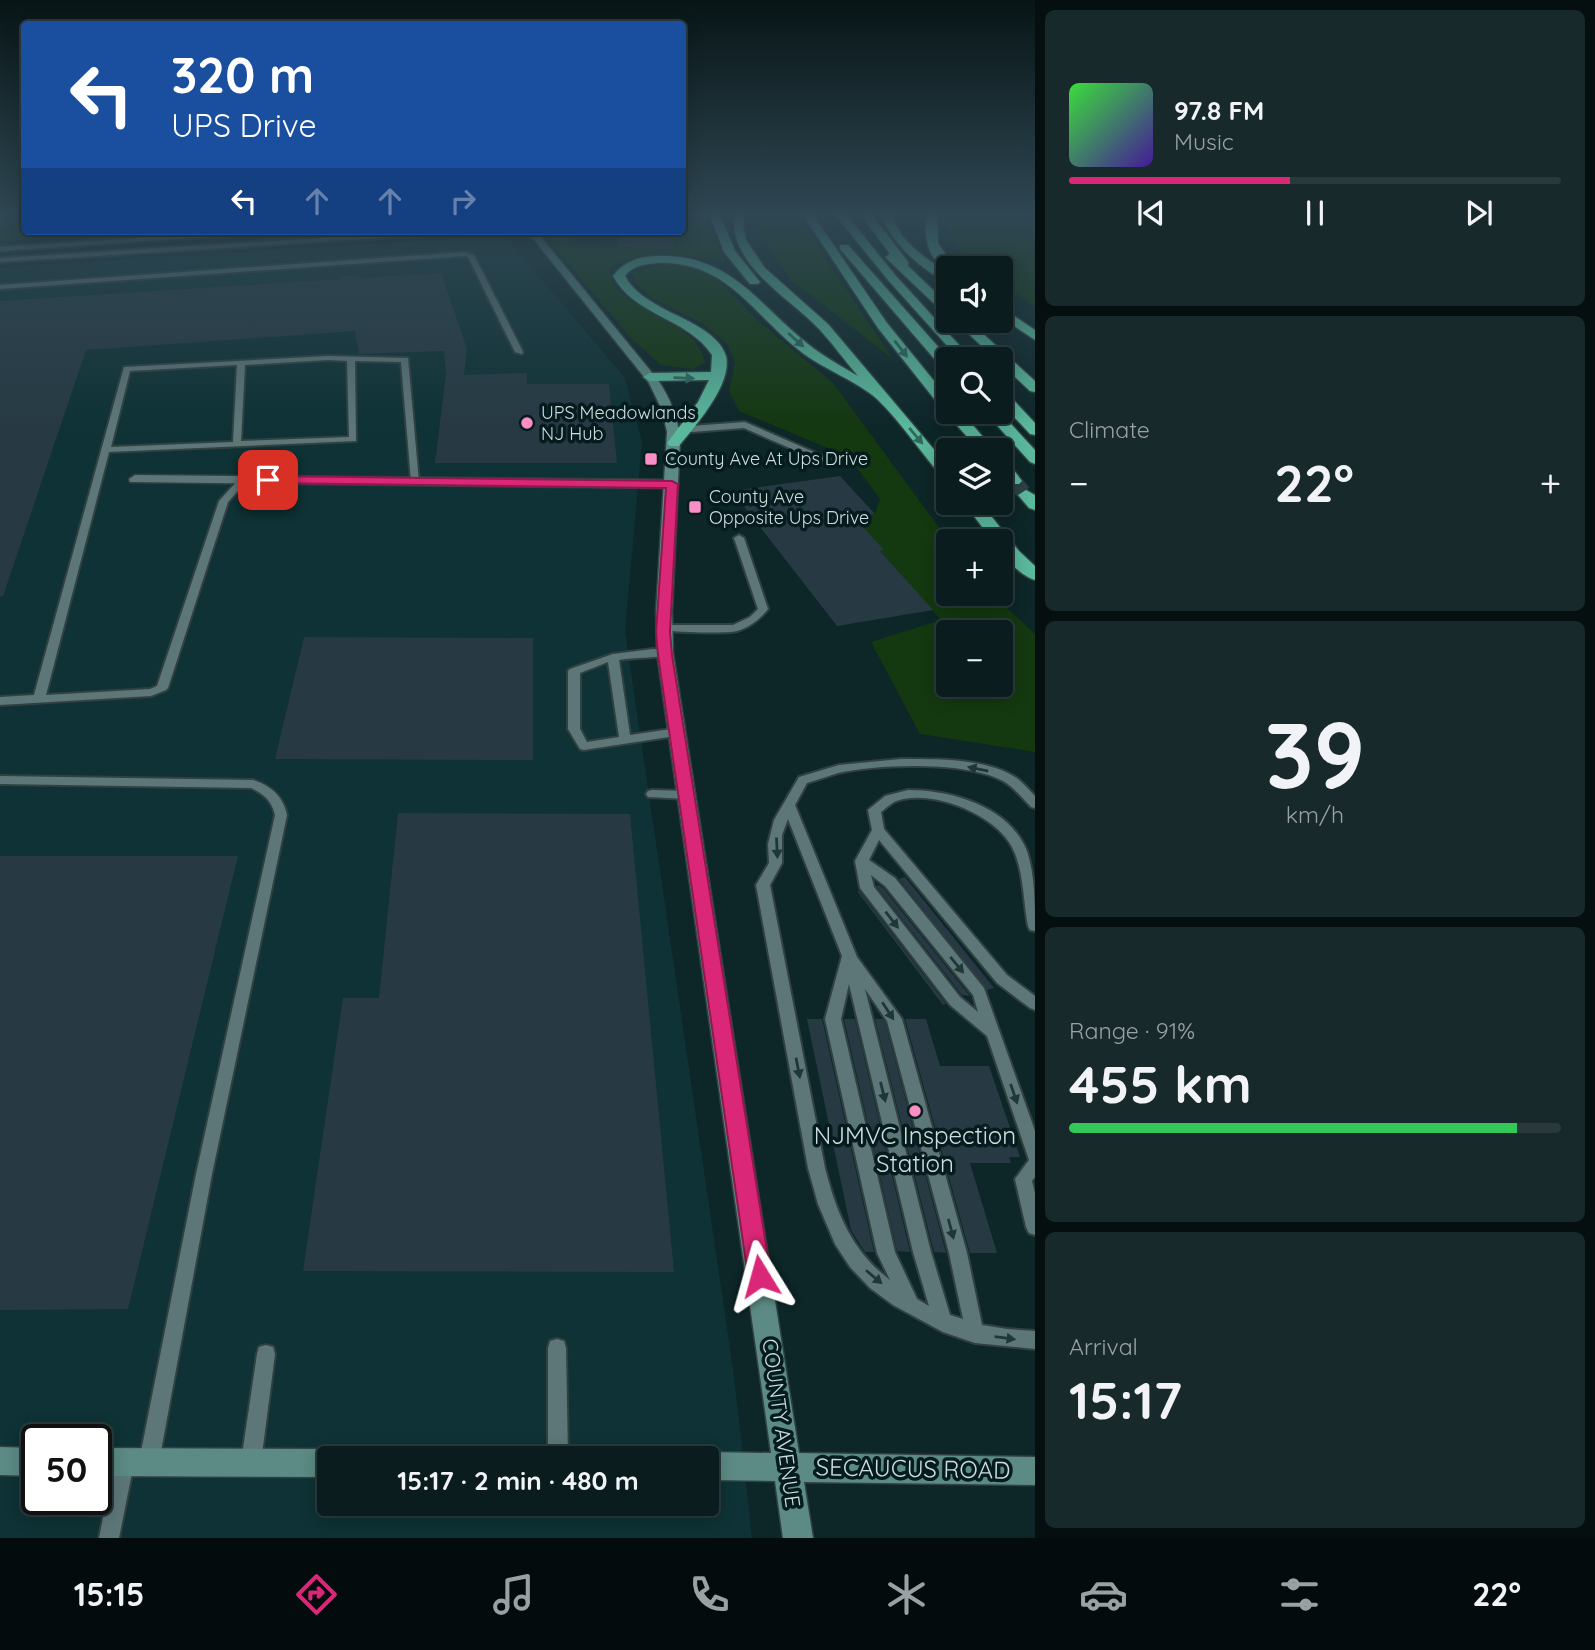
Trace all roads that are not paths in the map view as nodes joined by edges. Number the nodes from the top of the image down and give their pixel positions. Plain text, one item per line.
1 (45, 284) edge
2 (485, 284) edge
3 (574, 284) edge
4 (624, 284) edge
5 (734, 284) edge
6 (756, 284) edge
7 (776, 284) edge
8 (854, 284) edge
9 (875, 284) edge
10 (897, 284) edge
11 (920, 284) edge
12 (923, 284) edge
13 (0, 287) edge
14 (936, 297) edge
15 (936, 298) edge
16 (781, 308) dead end
17 (1013, 320) edge
18 (974, 333) edge
19 (1035, 337) edge
20 (816, 339) dead end
21 (955, 347) edge
22 (519, 352) dead end
23 (936, 352) edge
24 (351, 360) junction
25 (241, 362) junction
26 (718, 375) junction
27 (650, 377) junction
28 (1035, 388) edge
29 (936, 392) edge
30 (884, 397) junction
31 (1013, 407) edge
32 (964, 424) edge
33 (1003, 424) edge
34 (1035, 430) edge
35 (677, 434) junction
36 (977, 438) edge
37 (237, 444) junction
38 (105, 450) junction
39 (1035, 459) edge
40 (936, 460) edge
41 (827, 461) dead end
42 (135, 479) dead end
43 (243, 480) junction
44 (416, 481) junction
45 (672, 484) junction
46 (981, 515) edge
47 (738, 538) dead end
48 (1035, 575) edge
49 (664, 628) junction
50 (665, 653) junction
51 (613, 657) junction
52 (39, 699) junction
53 (0, 701) edge
54 (678, 732) junction
55 (625, 739) junction
56 (0, 780) edge
57 (652, 794) dead end
58 (688, 795) junction
59 (788, 804) junction
60 (1035, 804) edge
61 (878, 830) junction
62 (862, 861) junction
63 (1035, 926) edge
64 (849, 955) junction
65 (1035, 1004) edge
66 (992, 1032) junction
67 (1035, 1155) edge
68 (1035, 1165) edge
69 (1035, 1227) edge
70 (911, 1306) junction
71 (943, 1324) junction
72 (975, 1334) junction
73 (1035, 1339) edge
74 (556, 1348) dead end
75 (266, 1354) dead end
76 (558, 1446) edge
77 (0, 1461) edge
78 (21, 1462) edge
79 (123, 1463) edge
80 (250, 1463) junction
81 (317, 1463) edge
82 (719, 1466) edge
83 (788, 1467) junction
84 (1035, 1471) edge
85 (109, 1538) edge
86 (798, 1538) edge

1 - 13 lane
2 - 22 lane
3 - 27 main road, COUNTY AVENUE
26 -> 4 highway
5 -> 30 highway
6 - 16 highway
7 - 30 highway
8 -> 29 highway
9 - 23 highway
10 - 21 highway
11 - 15 highway
12 - 14 highway
17 - 19 highway
18 - 28 highway
20 - 30 highway
24 - 25 lane
24 - 37 lane
24 - 44 lane
25 - 37 lane
25 - 38 lane
27 -> 26 highway
26 - 35 highway
27 - 35 main road, COUNTY AVENUE
30 -> 40 highway
31 - 34 highway
32 - 36 highway
33 - 39 highway
35 - 41 lane
35 - 45 main road, COUNTY AVENUE
37 - 38 lane
38 - 52 lane
42 - 43 street
43 - 44 street
43 - 52 lane
44 - 45 street
45 - 49 main road, COUNTY AVENUE
46 - 48 highway
47 - 49 lane
49 - 50 main road, COUNTY AVENUE
50 - 51 lane
50 - 54 main road, COUNTY AVENUE
51 - 55 lane
51 - 55 lane
52 - 53 lane
54 - 55 lane
54 - 58 main road, COUNTY AVENUE
56 - 79 lane
57 - 58 lane
58 - 83 main road, COUNTY AVENUE
60 -> 59 lane
59 - 64 lane
59 -> 70 lane
61 - 62 lane
61 - 63 lane
61 - 65 lane
62 -> 66 lane
62 -> 66 lane
64 - 70 lane
64 -> 71 lane
64 -> 72 lane
66 -> 67 lane
68 - 69 lane
70 - 71 lane
71 - 72 lane
72 -> 73 lane
74 - 76 lane
75 - 80 lane
77 - 78 main road
79 - 80 main road
79 - 85 lane
80 - 81 main road
82 - 83 main road, SECAUCUS ROAD
83 - 84 main road, SECAUCUS ROAD
83 - 86 main road, COUNTY AVENUE

